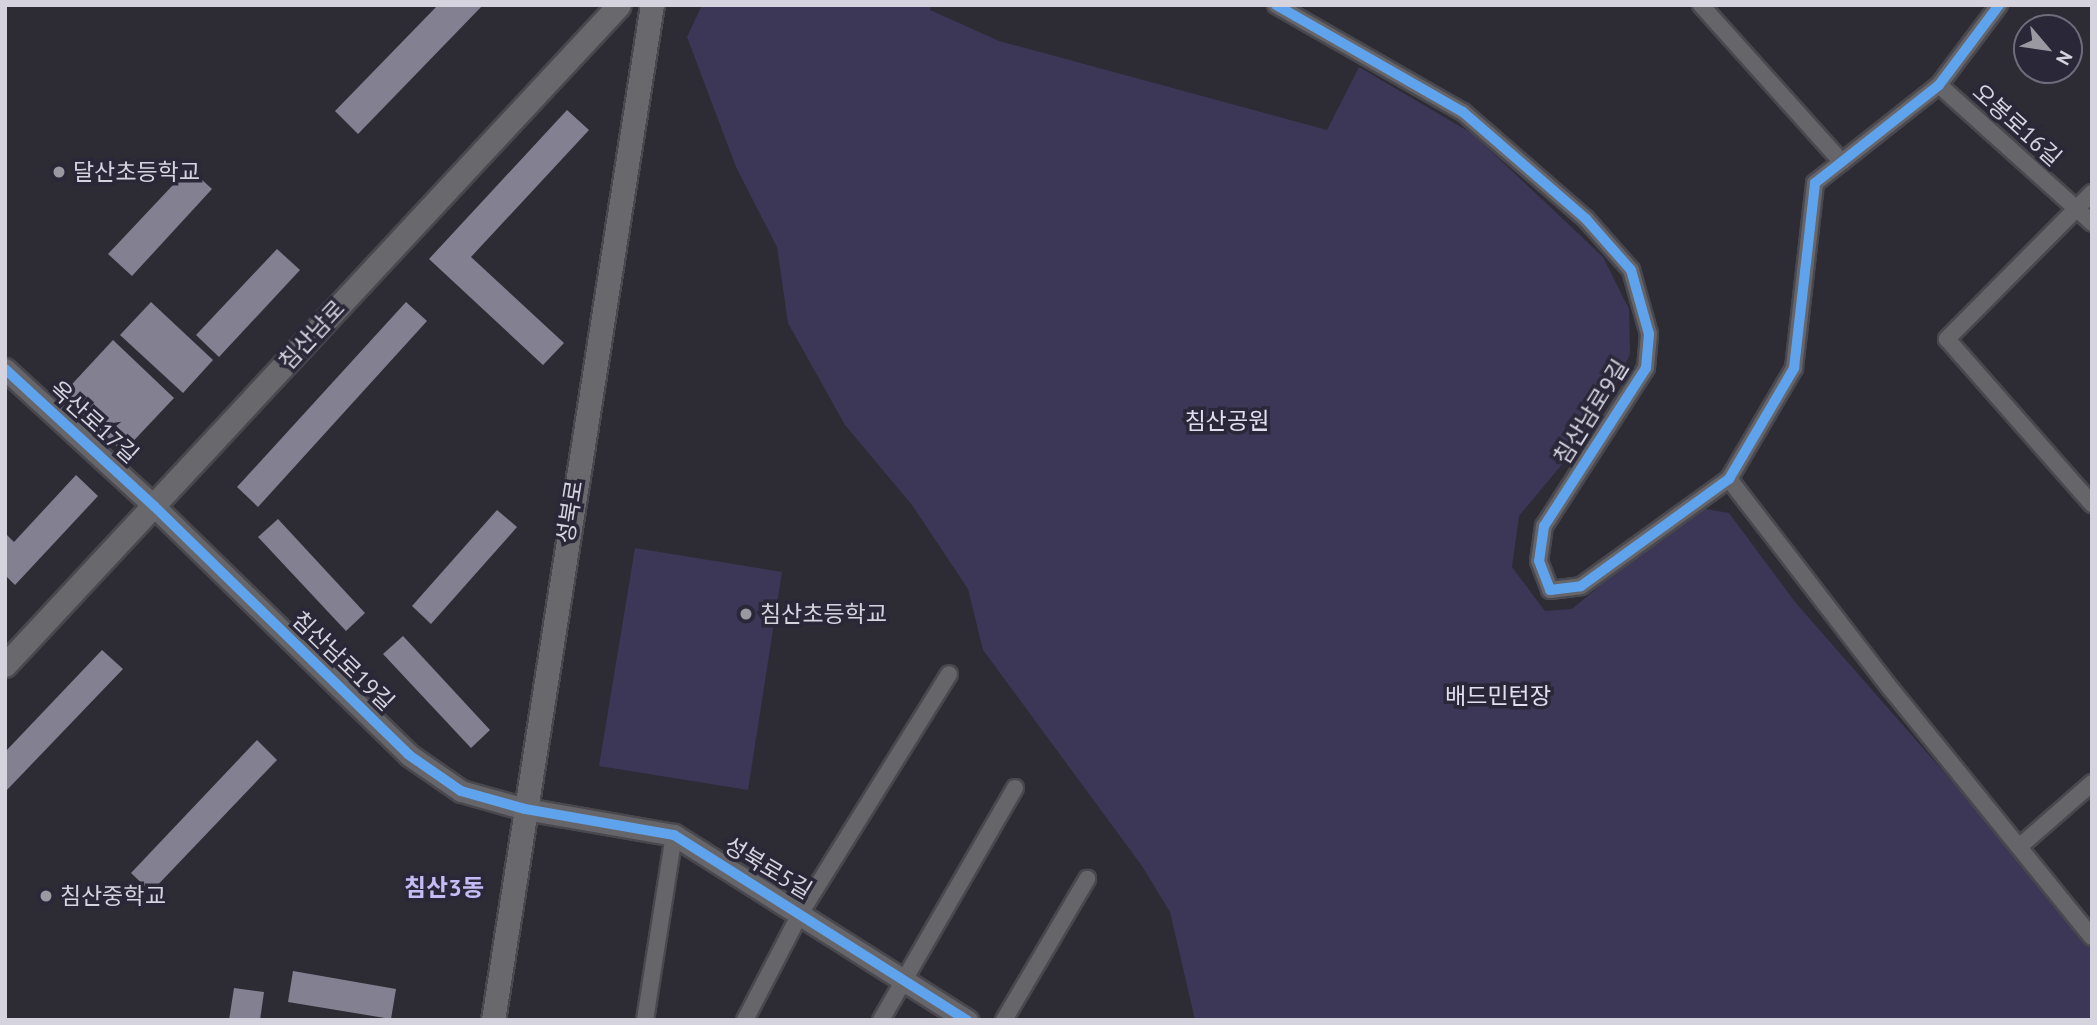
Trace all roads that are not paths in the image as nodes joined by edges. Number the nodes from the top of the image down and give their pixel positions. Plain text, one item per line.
1 (619, 5) edge
2 (652, 5) edge
3 (1276, 5) edge
4 (1701, 5) edge
5 (1988, 9) edge
6 (1939, 85) junction
7 (1842, 162) junction
8 (2092, 193) edge
9 (2076, 209) junction
10 (2092, 223) edge
11 (5, 369) edge
12 (1729, 478) junction
13 (2092, 504) edge
14 (154, 506) junction
15 (5, 665) edge
16 (949, 674) dead end
17 (2092, 783) edge
18 (1015, 788) dead end
19 (524, 809) junction
20 (674, 835) junction
21 (2019, 847) junction
22 (1087, 879) dead end
23 (802, 912) junction
24 (2092, 937) edge
25 (904, 979) junction
26 (493, 1020) edge
27 (645, 1020) edge
28 (745, 1020) edge
29 (881, 1020) edge
30 (967, 1020) edge
31 (1004, 1020) edge

1 - 14 main road, 침산남로
2 - 19 main road, 성북로
3 - 12 street, 침산남로9길
4 - 7 street
5 - 6 street, 오봉로16길
6 - 7 street
6 - 9 street, 오봉로16길
7 - 12 street
8 - 9 street
9 - 10 street, 오봉로16길
9 - 13 street
11 - 14 street, 옥산로17길
12 - 21 street
14 - 15 main road, 침산남로
14 - 19 street, 침산남로19길
16 - 23 street, 성북로5길
17 - 21 street
18 - 25 street
19 - 20 street, 성북로5길
19 - 26 main road, 성북로
20 - 23 street, 성북로5길
20 - 27 street
21 - 24 street
22 - 31 street
23 - 25 street, 성북로5길
23 - 28 street, 성북로5길
25 - 29 street
25 - 30 street, 성북로5길

